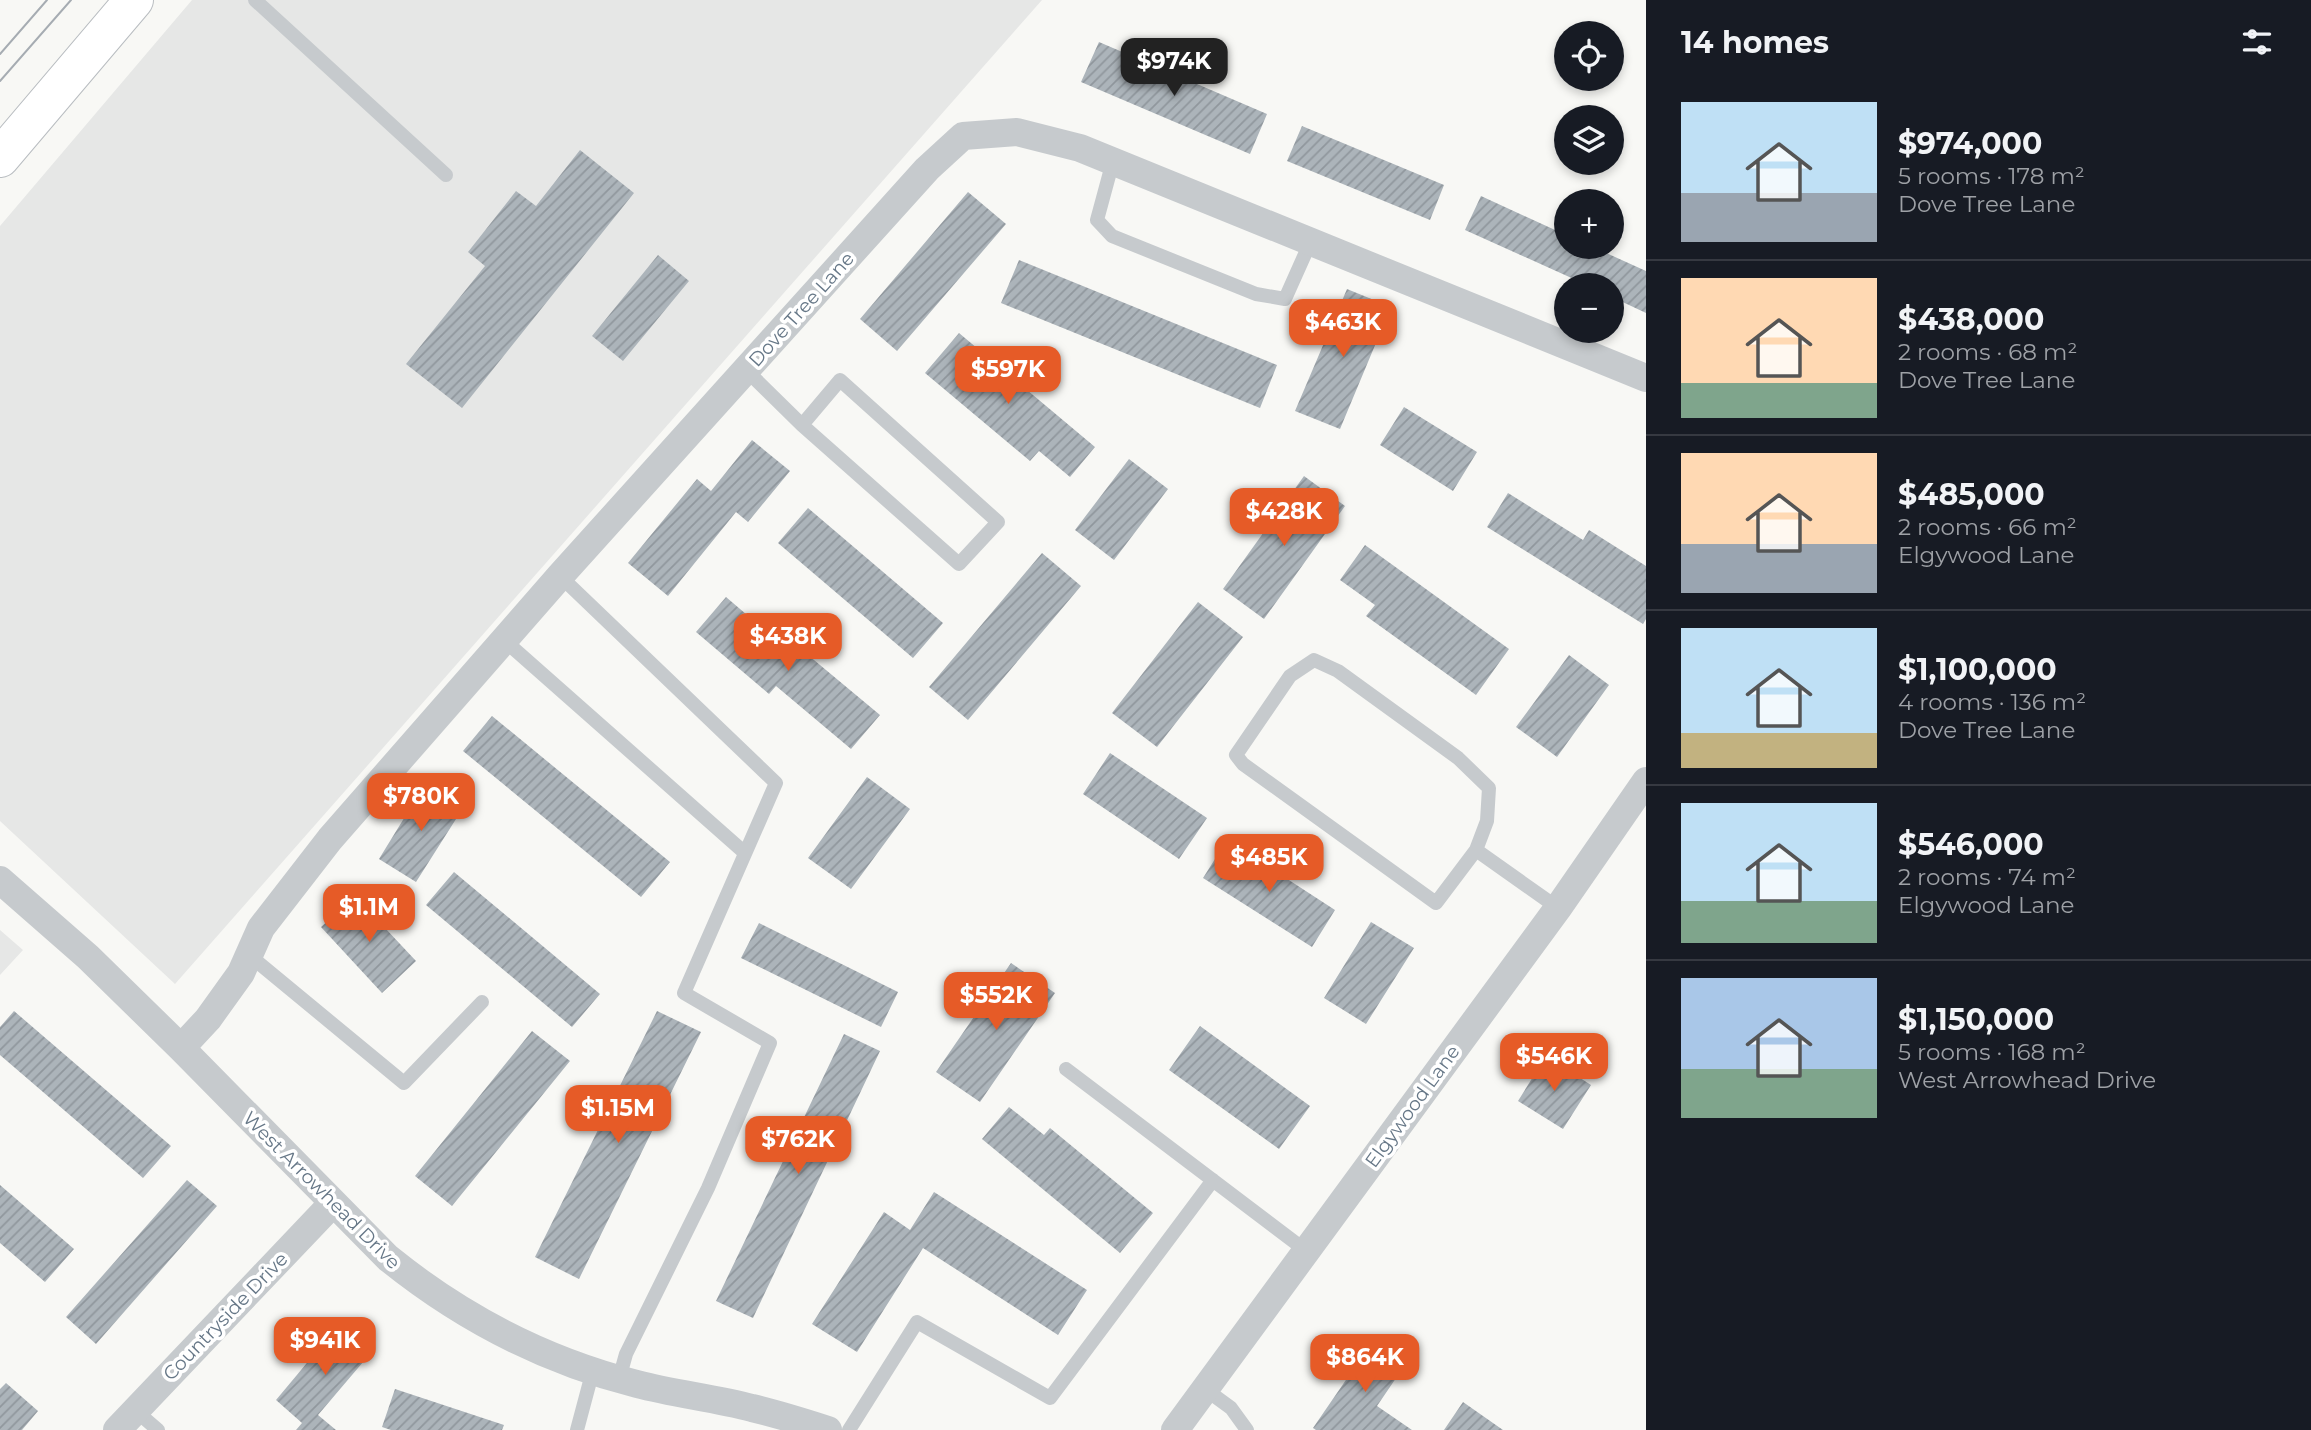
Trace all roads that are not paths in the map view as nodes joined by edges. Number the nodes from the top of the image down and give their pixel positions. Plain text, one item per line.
1 (134, 0) edge
2 (255, 0) edge
3 (0, 158) edge
4 (1113, 161) junction
5 (446, 175) dead end
6 (1310, 243) junction
7 (746, 370) junction
8 (1646, 378) edge
9 (802, 425) junction
10 (560, 576) junction
11 (504, 640) junction
12 (1646, 781) edge
13 (1476, 850) junction
14 (745, 853) junction
15 (0, 880) edge
16 (1558, 908) junction
17 (249, 955) junction
18 (482, 1002) dead end
19 (181, 1048) junction
20 (1066, 1069) dead end
21 (1213, 1181) junction
22 (334, 1203) junction
23 (1305, 1250) junction
24 (606, 1375) junction
25 (1205, 1389) junction
26 (127, 1420) edge
27 (158, 1430) edge
28 (577, 1430) edge
29 (828, 1430) edge
30 (849, 1430) edge
31 (1175, 1430) edge
32 (1247, 1430) edge

1 - 3 main road
2 - 5 lane
4 - 6 street, Dove Tree Lane
4 - 6 lane
4 - 7 street, Dove Tree Lane
6 - 8 street, Dove Tree Lane
7 - 9 lane
7 - 10 street, Dove Tree Lane
9 - 9 lane
10 - 11 street, Dove Tree Lane
10 - 14 lane
11 - 14 lane
11 - 17 street, Dove Tree Lane
12 - 16 street, Elgywood Lane
13 - 13 lane
13 - 16 lane
14 - 24 lane
15 - 19 street, West Arrowhead Drive
16 - 23 street, Elgywood Lane
17 - 18 lane
17 - 19 street, Dove Tree Lane
19 - 22 street, West Arrowhead Drive
20 - 21 lane
21 - 23 lane
21 - 30 lane
22 - 24 street, West Arrowhead Drive
22 - 26 street, Countryside Drive
23 - 25 street, Elgywood Lane
24 - 28 lane
24 - 29 street, West Arrowhead Drive
25 - 31 street, Elgywood Lane
25 - 32 lane
26 - 27 lane

